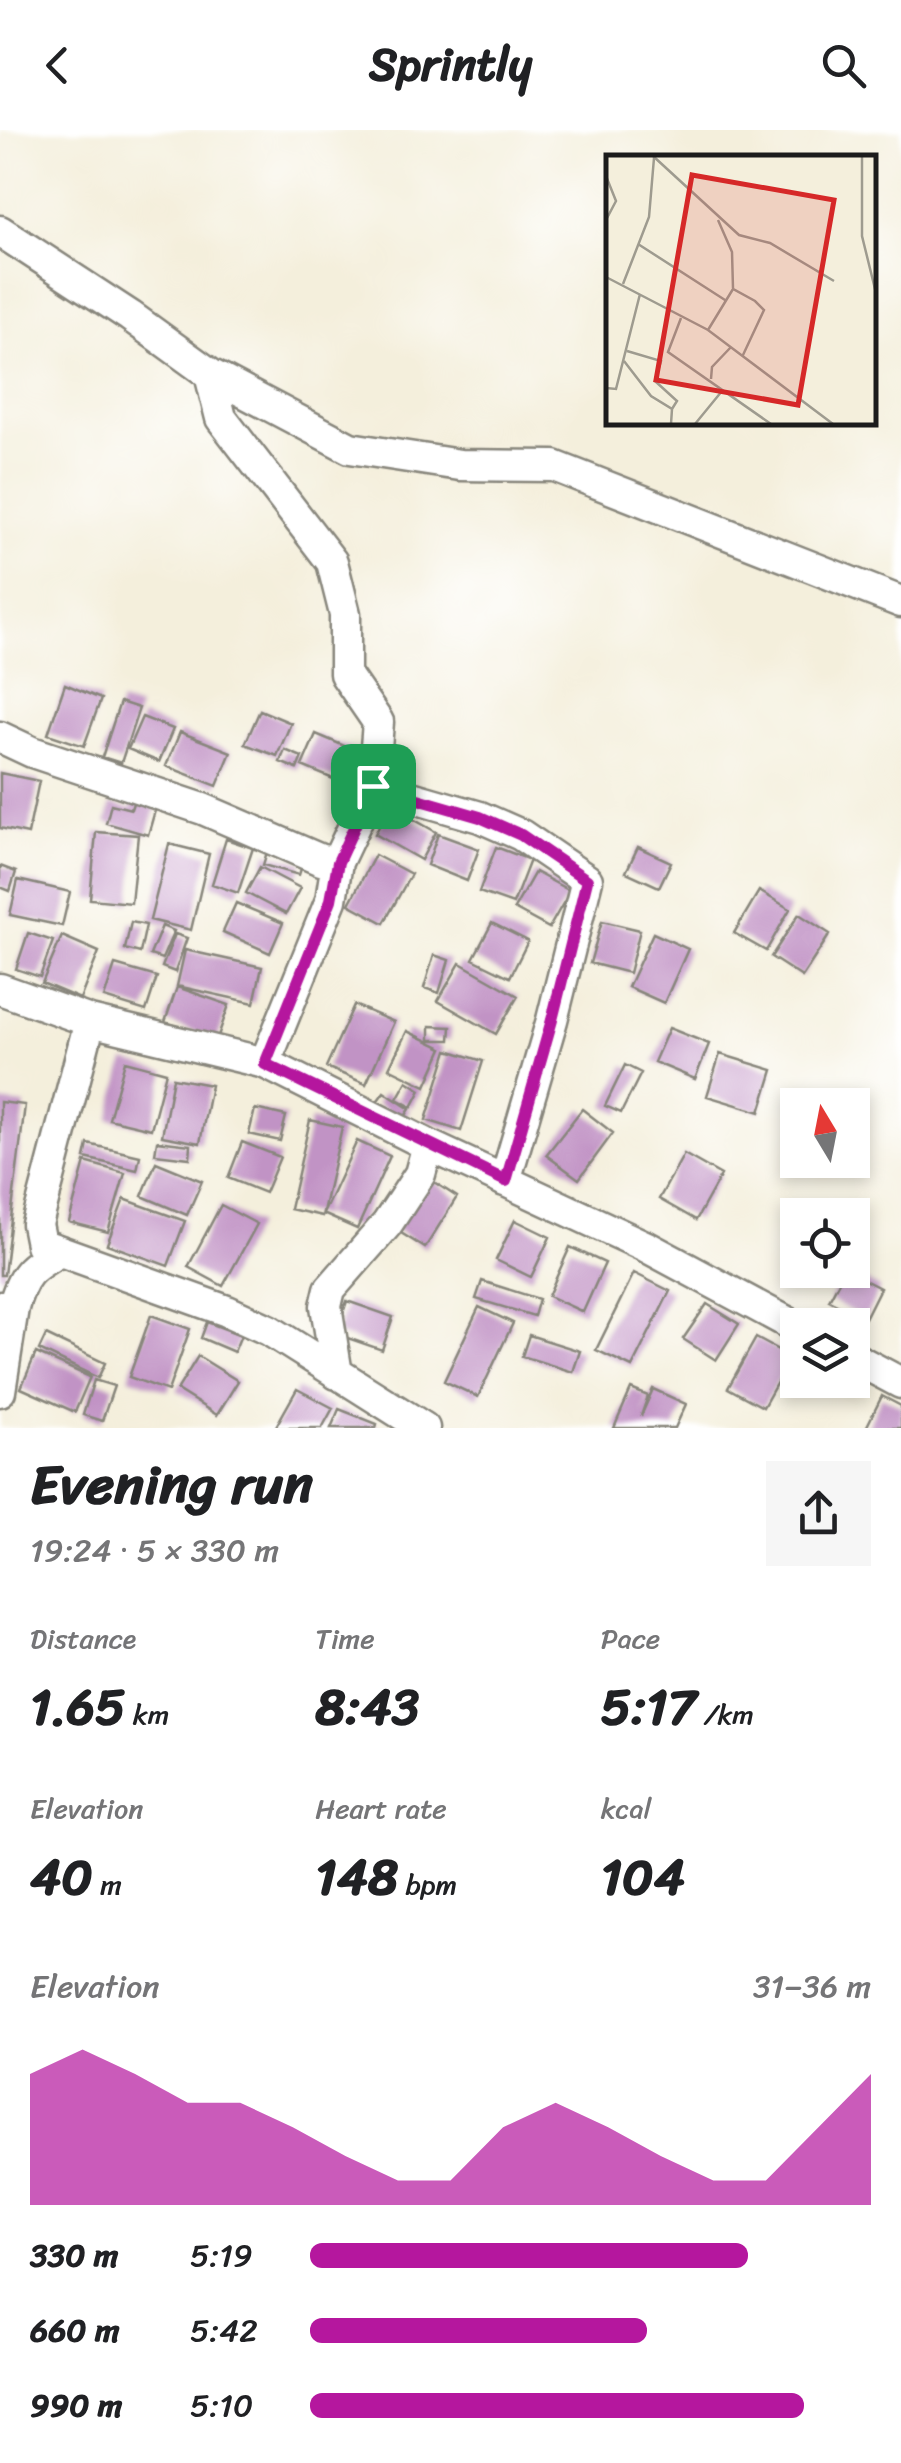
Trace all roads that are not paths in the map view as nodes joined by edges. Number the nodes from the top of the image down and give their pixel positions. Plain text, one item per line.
1 (0, 231) edge
2 (210, 374) junction
3 (901, 602) edge
4 (0, 737) edge
5 (373, 786) junction
6 (338, 862) junction
7 (0, 989) edge
8 (90, 1021) junction
9 (265, 1064) junction
10 (428, 1145) junction
11 (506, 1181) junction
12 (60, 1251) junction
13 (6, 1308) edge
14 (780, 1318) edge
15 (870, 1368) edge
16 (337, 1374) junction
17 (901, 1384) edge
18 (0, 1392) edge
19 (420, 1427) edge

1 - 2 street
2 - 3 street
2 - 5 street
4 - 6 street
5 - 6 street
5 - 11 street
6 - 9 street
7 - 8 street
8 - 9 street
8 - 12 street
9 - 10 street
10 - 11 street
10 - 16 street
11 - 14 street
12 - 13 street
12 - 16 street
13 - 18 street
15 - 17 street
16 - 19 street

